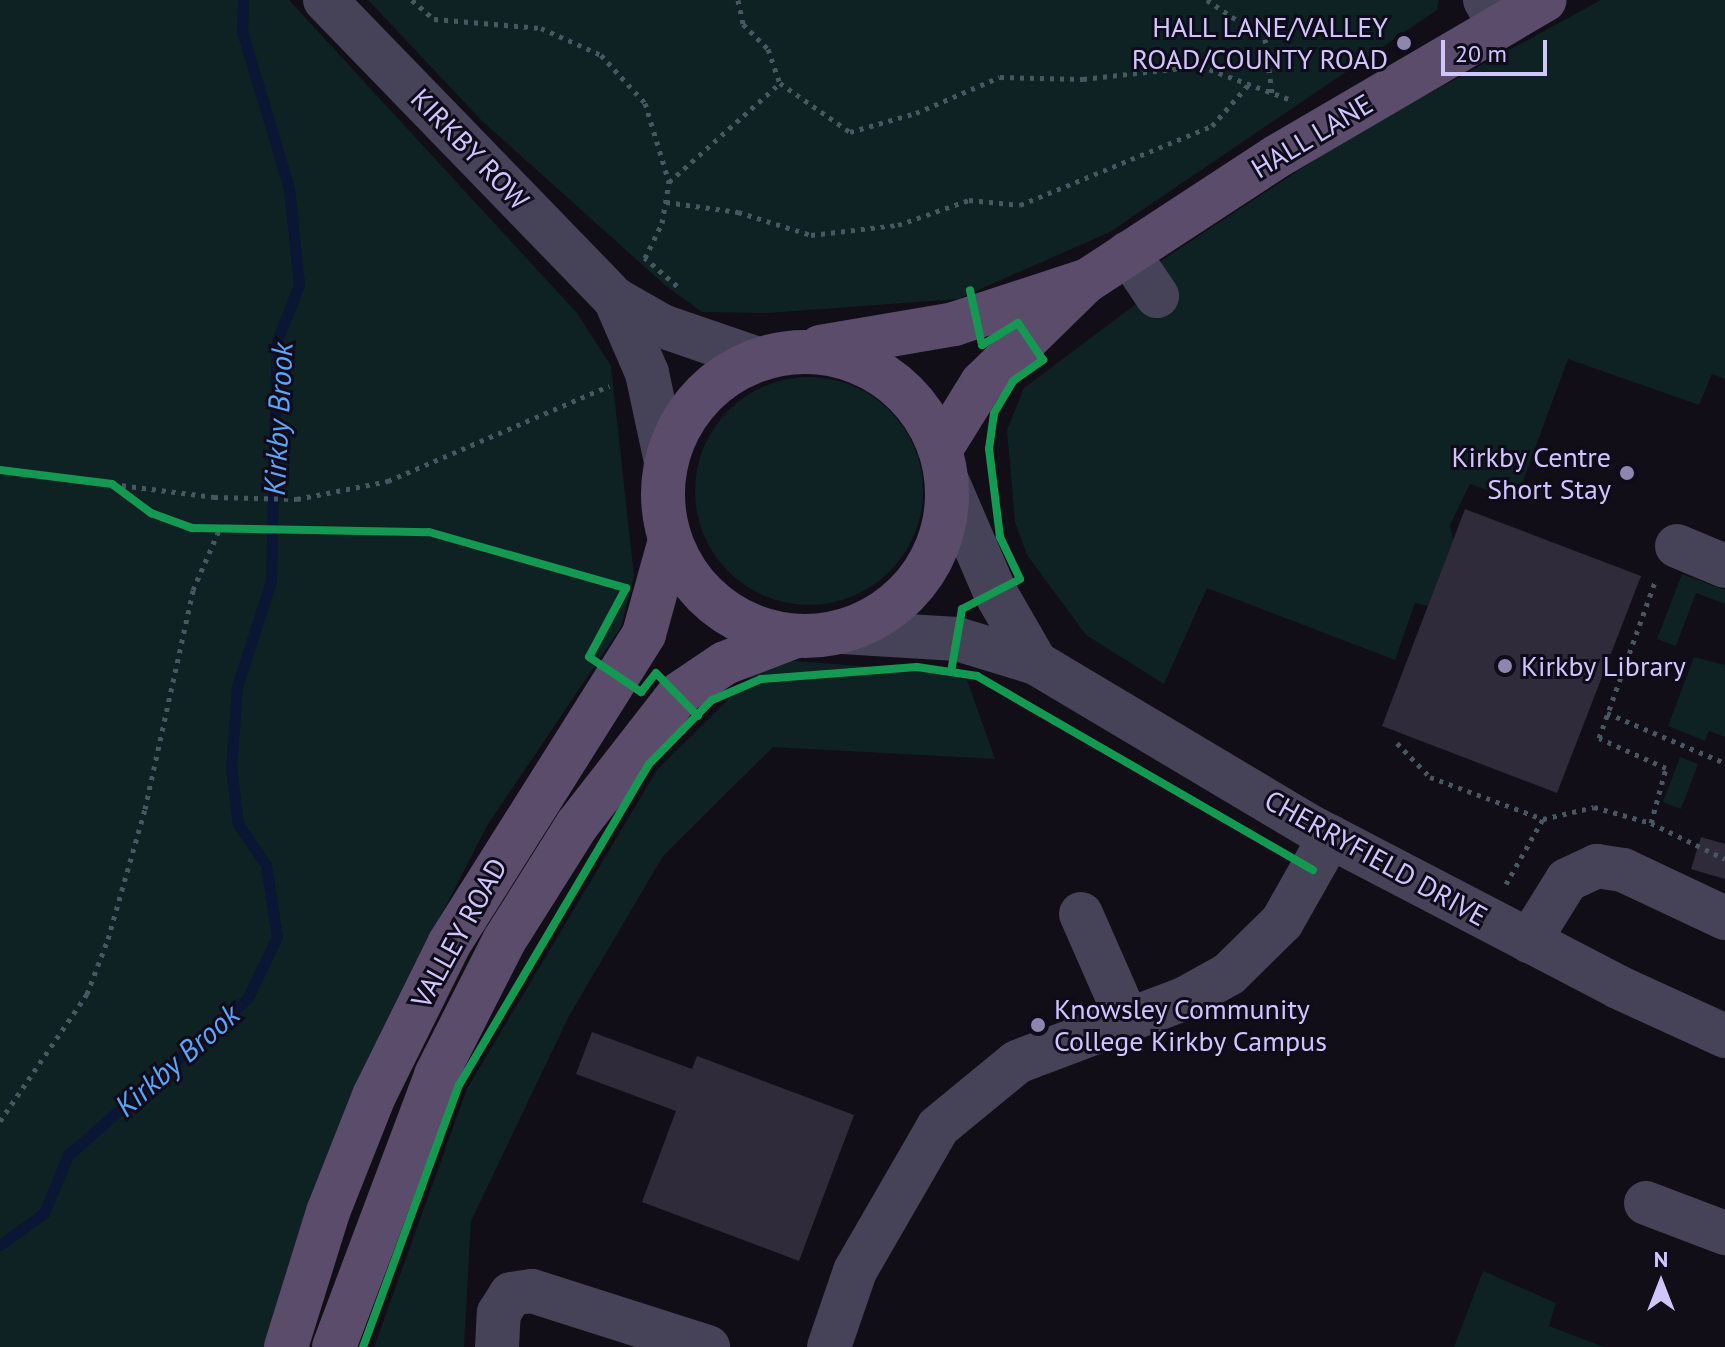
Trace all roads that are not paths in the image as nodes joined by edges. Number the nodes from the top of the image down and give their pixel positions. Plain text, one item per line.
1 (325, 0) edge
2 (1545, 0) edge
3 (1492, 12) edge
4 (1128, 253) junction
5 (1085, 282) junction
6 (1157, 296) dead end
7 (615, 299) junction
8 (779, 355) junction
9 (666, 462) junction
10 (944, 466) junction
11 (670, 540) junction
12 (1668, 560) road end
13 (1725, 566) edge
14 (842, 632) junction
15 (796, 636) junction
16 (1036, 663) junction
17 (1330, 837) junction
18 (1081, 914) dead end
19 (1725, 918) edge
20 (1529, 941) junction
21 (1127, 1019) junction
22 (1725, 1036) edge
23 (1646, 1203) dead end
24 (1725, 1233) edge
25 (286, 1347) edge
26 (334, 1347) edge
27 (497, 1347) edge
28 (708, 1347) edge
29 (829, 1347) edge

1 - 7 street, KIRKBY ROW
2 - 3 main road, HALL LANE
3 - 4 main road, HALL LANE
4 - 5 main road, HALL LANE
4 - 6 street
5 - 8 main road, HALL LANE
5 - 10 main road, HALL LANE
7 - 8 street, KIRKBY ROW
7 - 9 street, KIRKBY ROW
8 - 9 main road
8 - 10 main road
9 - 11 main road
10 - 14 main road
10 - 16 street, CHERRYFIELD DRIVE
11 - 15 main road
11 - 25 main road, VALLEY ROAD
12 - 13 street
14 - 15 main road
14 - 16 street, CHERRYFIELD DRIVE
15 - 26 main road, VALLEY ROAD
16 - 17 street, CHERRYFIELD DRIVE
17 - 20 street, CHERRYFIELD DRIVE
17 - 21 street
18 - 21 street
19 - 20 street
20 - 22 street, CHERRYFIELD DRIVE
21 - 29 street
23 - 24 street
27 - 28 street

